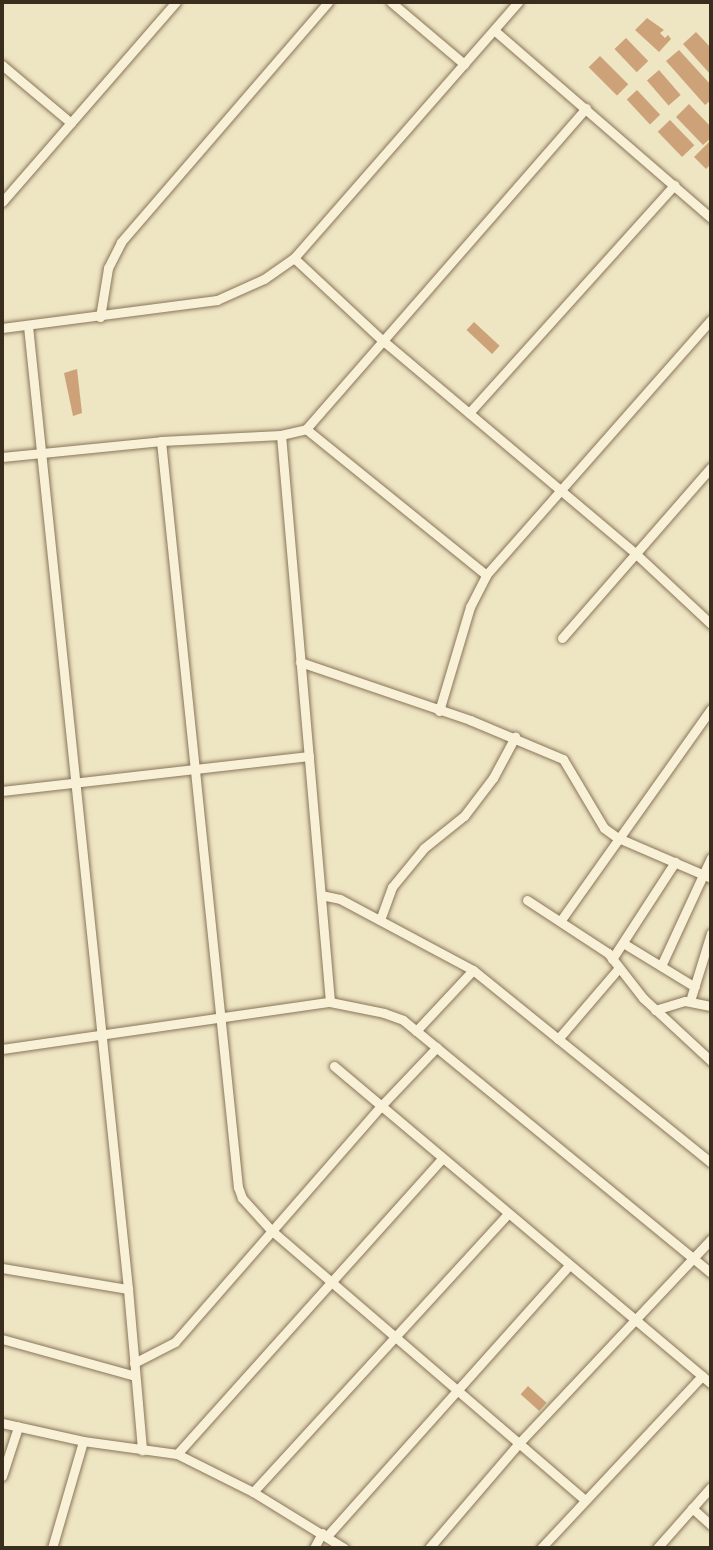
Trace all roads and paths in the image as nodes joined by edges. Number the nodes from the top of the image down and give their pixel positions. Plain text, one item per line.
1 (176, 2) edge
2 (328, 2) edge
3 (391, 2) edge
4 (518, 2) edge
5 (494, 30) junction
6 (464, 64) junction
7 (2, 65) edge
8 (586, 108) junction
9 (71, 123) junction
10 (674, 185) junction
11 (2, 202) edge
12 (710, 216) edge
13 (294, 258) junction
14 (100, 317) junction
15 (711, 320) edge
16 (28, 326) junction
17 (2, 328) edge
18 (381, 339) junction
19 (469, 413) junction
20 (306, 429) junction
21 (281, 435) junction
22 (161, 441) junction
23 (41, 452) junction
24 (2, 457) edge
25 (711, 467) edge
26 (560, 493) junction
27 (635, 553) junction
28 (486, 575) junction
29 (711, 624) edge
30 (562, 638) dead end
31 (300, 662) junction
32 (711, 709) edge
33 (439, 711) junction
34 (515, 737) junction
35 (309, 756) junction
36 (196, 768) junction
37 (75, 780) junction
38 (2, 791) edge
39 (618, 838) junction
40 (711, 858) edge
41 (675, 862) junction
42 (707, 876) edge
43 (321, 895) junction
44 (527, 900) dead end
45 (380, 920) junction
46 (561, 920) junction
47 (711, 933) edge
48 (623, 943) junction
49 (612, 959) junction
50 (661, 966) junction
51 (618, 969) junction
52 (473, 970) junction
53 (695, 987) junction
54 (690, 1001) junction
55 (330, 1002) junction
56 (711, 1006) edge
57 (655, 1010) junction
58 (222, 1017) junction
59 (416, 1031) junction
60 (102, 1035) junction
61 (558, 1039) junction
62 (437, 1047) junction
63 (2, 1049) edge
64 (711, 1061) edge
65 (334, 1066) dead end
66 (381, 1106) junction
67 (442, 1159) junction
68 (711, 1163) edge
69 (508, 1214) junction
70 (271, 1230) junction
71 (711, 1239) edge
72 (693, 1258) junction
73 (2, 1261) edge
74 (568, 1266) junction
75 (2, 1269) edge
76 (711, 1273) edge
77 (332, 1281) junction
78 (128, 1289) junction
79 (636, 1320) junction
80 (395, 1336) junction
81 (2, 1339) edge
82 (134, 1363) junction
83 (135, 1376) junction
84 (702, 1376) junction
85 (711, 1383) edge
86 (459, 1390) junction
87 (2, 1423) edge
88 (18, 1427) junction
89 (83, 1441) junction
90 (520, 1442) junction
91 (142, 1450) junction
92 (177, 1454) junction
93 (2, 1476) edge
94 (711, 1487) edge
95 (253, 1492) junction
96 (585, 1500) junction
97 (692, 1508) junction
98 (711, 1525) edge
99 (324, 1534) junction
100 (52, 1548) edge
101 (314, 1548) edge
102 (344, 1548) edge
103 (429, 1548) edge
104 (541, 1548) edge
105 (657, 1548) edge

1 - 9 street
2 - 14 street
3 - 6 street
4 - 5 street
5 - 6 street
5 - 8 street
6 - 13 street
7 - 9 street
8 - 10 street
8 - 18 street
9 - 11 street
10 - 12 street
10 - 19 street
13 - 14 street
13 - 18 street
14 - 16 street
15 - 26 street
16 - 17 street
16 - 23 street
18 - 19 street
18 - 20 street
19 - 26 street
20 - 21 street
20 - 28 street
21 - 22 street
21 - 31 street
22 - 23 street
22 - 36 street
23 - 24 street
23 - 37 street
25 - 27 street
26 - 27 street
26 - 28 street
27 - 29 street
27 - 30 street
28 - 33 street
31 - 33 street
31 - 35 street
32 - 39 street
33 - 34 street
34 - 39 street
34 - 45 street
35 - 36 street
35 - 43 street
36 - 37 street
36 - 58 street
37 - 38 street
37 - 60 street
39 - 41 street
39 - 46 street
40 - 42 street
41 - 42 street
41 - 48 street
42 - 50 street
43 - 45 street
43 - 55 street
44 - 46 street
45 - 52 street
46 - 49 street
47 - 53 street
48 - 49 street
48 - 50 street
49 - 51 street
50 - 53 street
51 - 57 street
51 - 61 street
52 - 59 street
52 - 61 street
53 - 54 street
54 - 56 street
54 - 57 street
55 - 58 street
55 - 59 street
57 - 64 street
58 - 60 street
58 - 70 street
59 - 62 street
60 - 63 street
60 - 78 street
61 - 68 street
62 - 66 street
62 - 72 street
65 - 66 street
66 - 67 street
66 - 70 street
67 - 69 street
67 - 77 street
69 - 74 street
69 - 80 street
70 - 77 street
70 - 82 street
71 - 72 street
72 - 76 street
72 - 79 street
73 - 75 street
74 - 79 street
74 - 86 street
75 - 78 street
77 - 80 street
77 - 92 street
78 - 82 street
79 - 84 street
79 - 90 street
80 - 86 street
80 - 95 street
81 - 83 street
82 - 83 street
83 - 91 street
84 - 85 street
84 - 96 street
86 - 90 street
86 - 99 street
87 - 88 street
88 - 89 street
88 - 93 street
89 - 91 street
89 - 100 street
90 - 96 street
90 - 103 street
91 - 92 street
92 - 95 street
94 - 97 street
95 - 99 street
96 - 104 street
97 - 98 street
97 - 105 street
99 - 101 street
99 - 102 street

